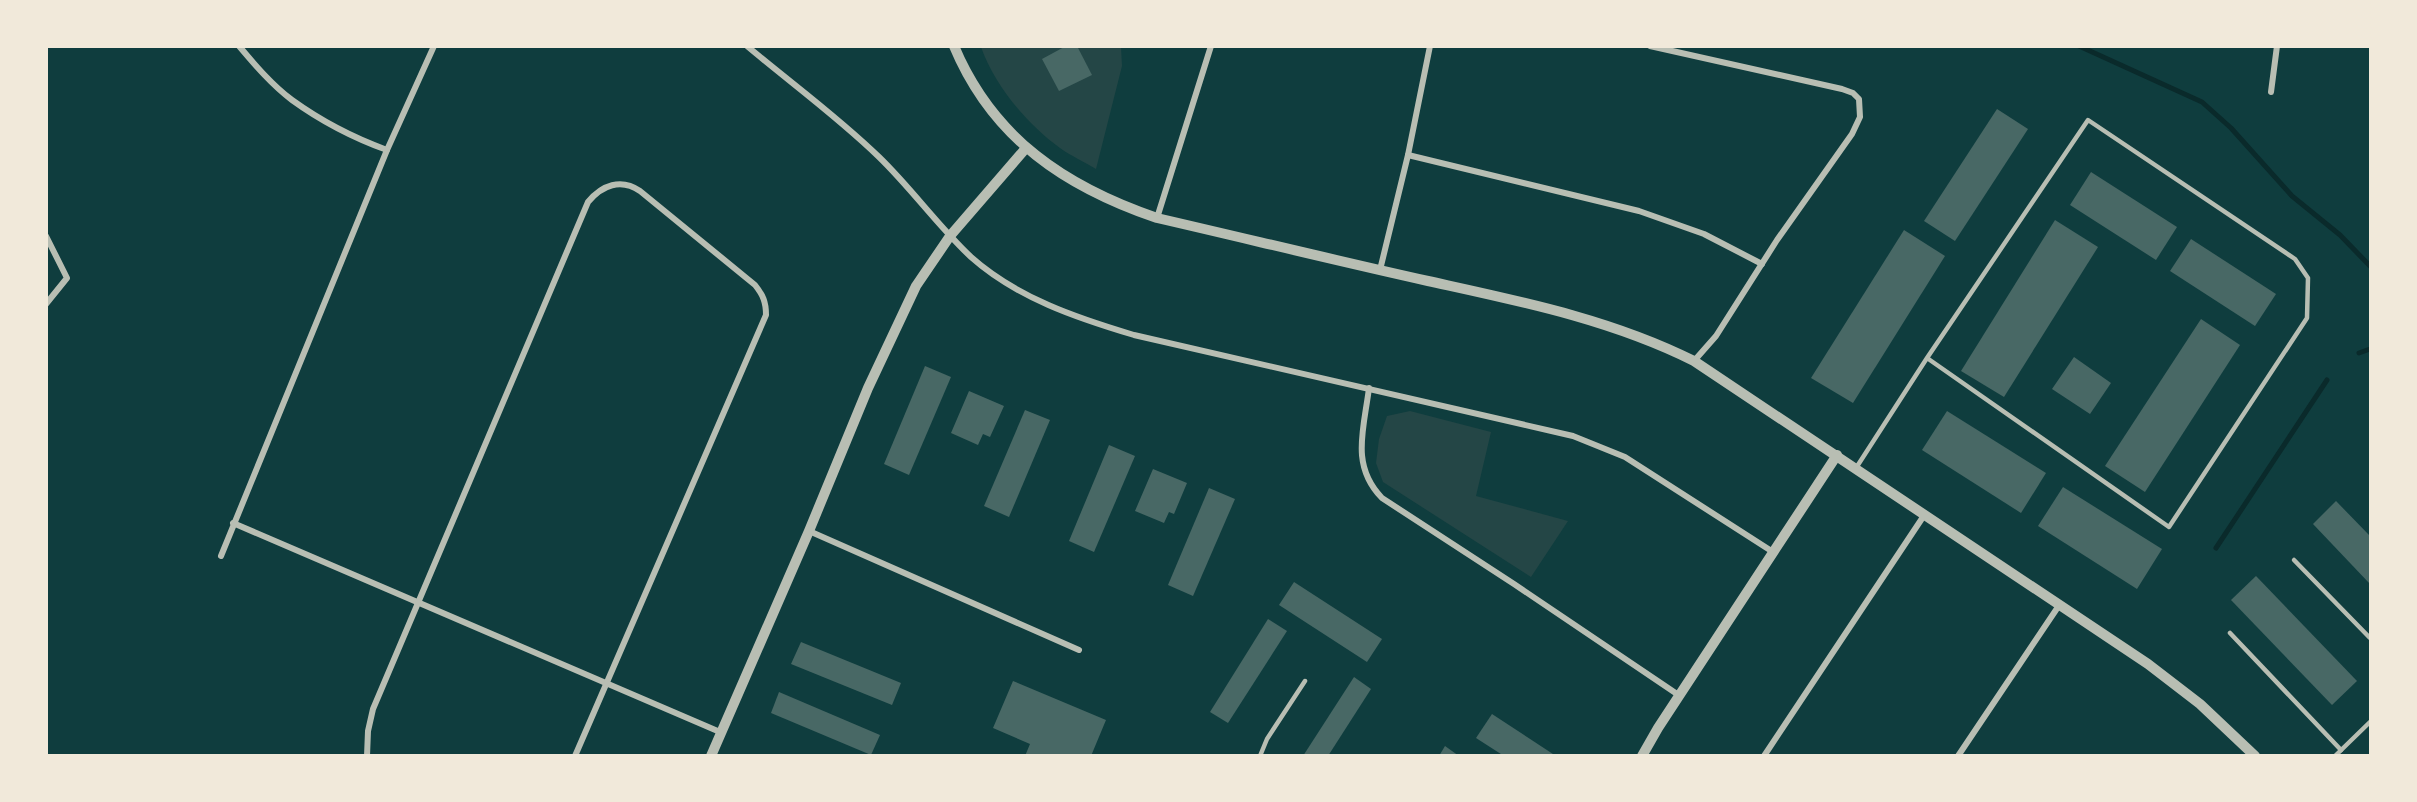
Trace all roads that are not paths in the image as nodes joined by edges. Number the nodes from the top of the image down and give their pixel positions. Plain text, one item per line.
1 (239, 46) edge
2 (434, 46) edge
3 (747, 46) edge
4 (954, 46) edge
5 (1211, 46) edge
6 (1430, 46) edge
7 (1650, 46) edge
8 (2277, 46) edge
9 (2271, 92) dead end
10 (1026, 148) junction
11 (387, 150) junction
12 (1408, 155) junction
13 (1157, 218) junction
14 (46, 236) edge
15 (950, 236) junction
16 (1762, 264) junction
17 (1380, 270) junction
18 (46, 304) edge
19 (1927, 358) junction
20 (1694, 361) junction
21 (1369, 388) junction
22 (1837, 455) junction
23 (1856, 468) junction
24 (1925, 514) junction
25 (233, 523) junction
26 (809, 531) junction
27 (1774, 553) junction
28 (221, 556) dead end
29 (2294, 560) dead end
30 (417, 603) junction
31 (2060, 603) junction
32 (2230, 633) dead end
33 (2370, 638) edge
34 (1079, 650) dead end
35 (1305, 681) dead end
36 (606, 682) junction
37 (1680, 696) junction
38 (2370, 722) edge
39 (720, 732) junction
40 (2341, 750) junction
41 (367, 756) edge
42 (575, 756) edge
43 (711, 756) edge
44 (1260, 756) edge
45 (1642, 756) edge
46 (1764, 756) edge
47 (1958, 756) edge
48 (2255, 756) edge
49 (2335, 756) edge

1 - 11 street
2 - 11 street
3 - 15 street
4 - 10 street
5 - 13 street
6 - 12 street
7 - 16 street
8 - 9 street
10 - 13 street
10 - 15 street
11 - 25 street
12 - 16 street
12 - 17 street
13 - 17 street
14 - 18 street
15 - 21 street
15 - 26 street
16 - 20 street
17 - 20 street
19 - 19 lane
19 - 23 lane
20 - 22 street
21 - 27 street
21 - 37 street
22 - 23 street
22 - 27 street
23 - 24 street
24 - 31 street
24 - 46 street
25 - 28 street
25 - 30 street
26 - 34 street
26 - 39 street
27 - 37 street
29 - 33 lane
30 - 36 street
30 - 36 street
30 - 41 street
31 - 47 street
31 - 48 street
32 - 40 lane
35 - 44 lane
36 - 39 street
36 - 42 street
37 - 45 street
38 - 40 lane
39 - 43 street
40 - 49 lane

